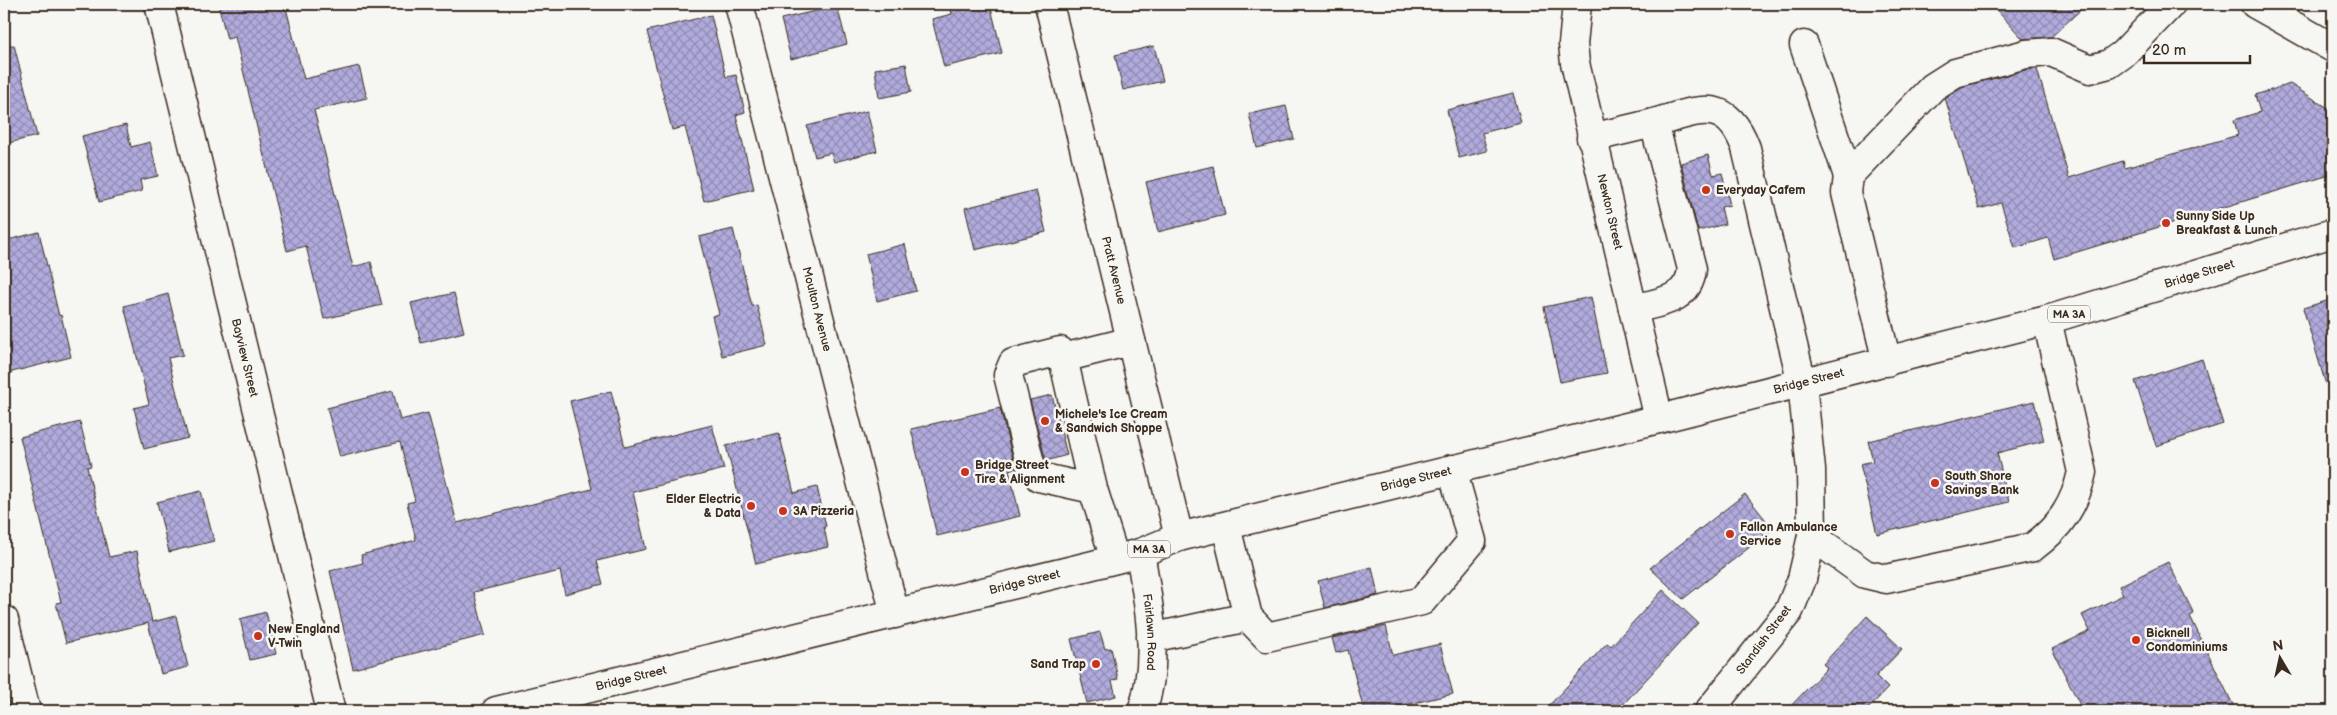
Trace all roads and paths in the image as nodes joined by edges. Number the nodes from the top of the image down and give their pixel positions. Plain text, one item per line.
1 (159, 4) edge
2 (738, 4) edge
3 (1049, 4) edge
4 (1562, 4) edge
5 (1577, 4) edge
6 (2171, 4) edge
7 (2255, 4) edge
8 (1573, 44) junction
9 (1804, 45) dead end
10 (2333, 48) edge
11 (1654, 123) junction
12 (1591, 138) junction
13 (1848, 176) junction
14 (2333, 233) edge
15 (1633, 309) junction
16 (2047, 320) junction
17 (1130, 341) junction
18 (1063, 358) junction
19 (1887, 362) junction
20 (1802, 383) junction
21 (1660, 419) junction
22 (1452, 469) junction
23 (1092, 489) junction
24 (1226, 526) junction
25 (1812, 536) junction
26 (1179, 537) junction
27 (1127, 556) junction
28 (895, 614) junction
29 (1248, 617) junction
30 (4, 620) edge
31 (1151, 638) junction
32 (26, 711) edge
33 (331, 711) edge
34 (496, 711) edge
35 (1142, 711) edge
36 (1709, 711) edge

1 - 33 street, Bayview Street
2 - 28 street, Moulton Avenue
3 - 17 street, Pratt Avenue
4 - 8 street
5 - 8 street, Newton Street
6 - 13 street
7 - 10 street
8 - 12 street, Newton Street
9 - 13 street
11 - 12 street, Standish Street
11 - 15 street
11 - 20 street, Standish Street
12 - 15 street, Newton Street
13 - 19 street
14 - 16 street, Bridge Street / MA 3A
15 - 21 street, Newton Street
16 - 19 street, Bridge Street / MA 3A
16 - 25 street
17 - 18 street
17 - 26 street, Pratt Avenue
18 - 23 street, Fairlawn Road
18 - 23 street
19 - 20 street, Bridge Street / MA 3A
20 - 21 street, Bridge Street / MA 3A
20 - 25 street, Standish Street
21 - 22 street, Bridge Street / MA 3A
22 - 24 street, Bridge Street / MA 3A
22 - 29 street
23 - 27 street, Fairlawn Road
24 - 26 street, Bridge Street / MA 3A
24 - 29 street
25 - 36 street, Standish Street
26 - 27 street, Bridge Street / MA 3A
27 - 28 street, Bridge Street / MA 3A
27 - 31 street, Fairlawn Road
28 - 34 street, Bridge Street / MA 3A
29 - 31 street
30 - 32 street
31 - 35 street, Fairlawn Road

